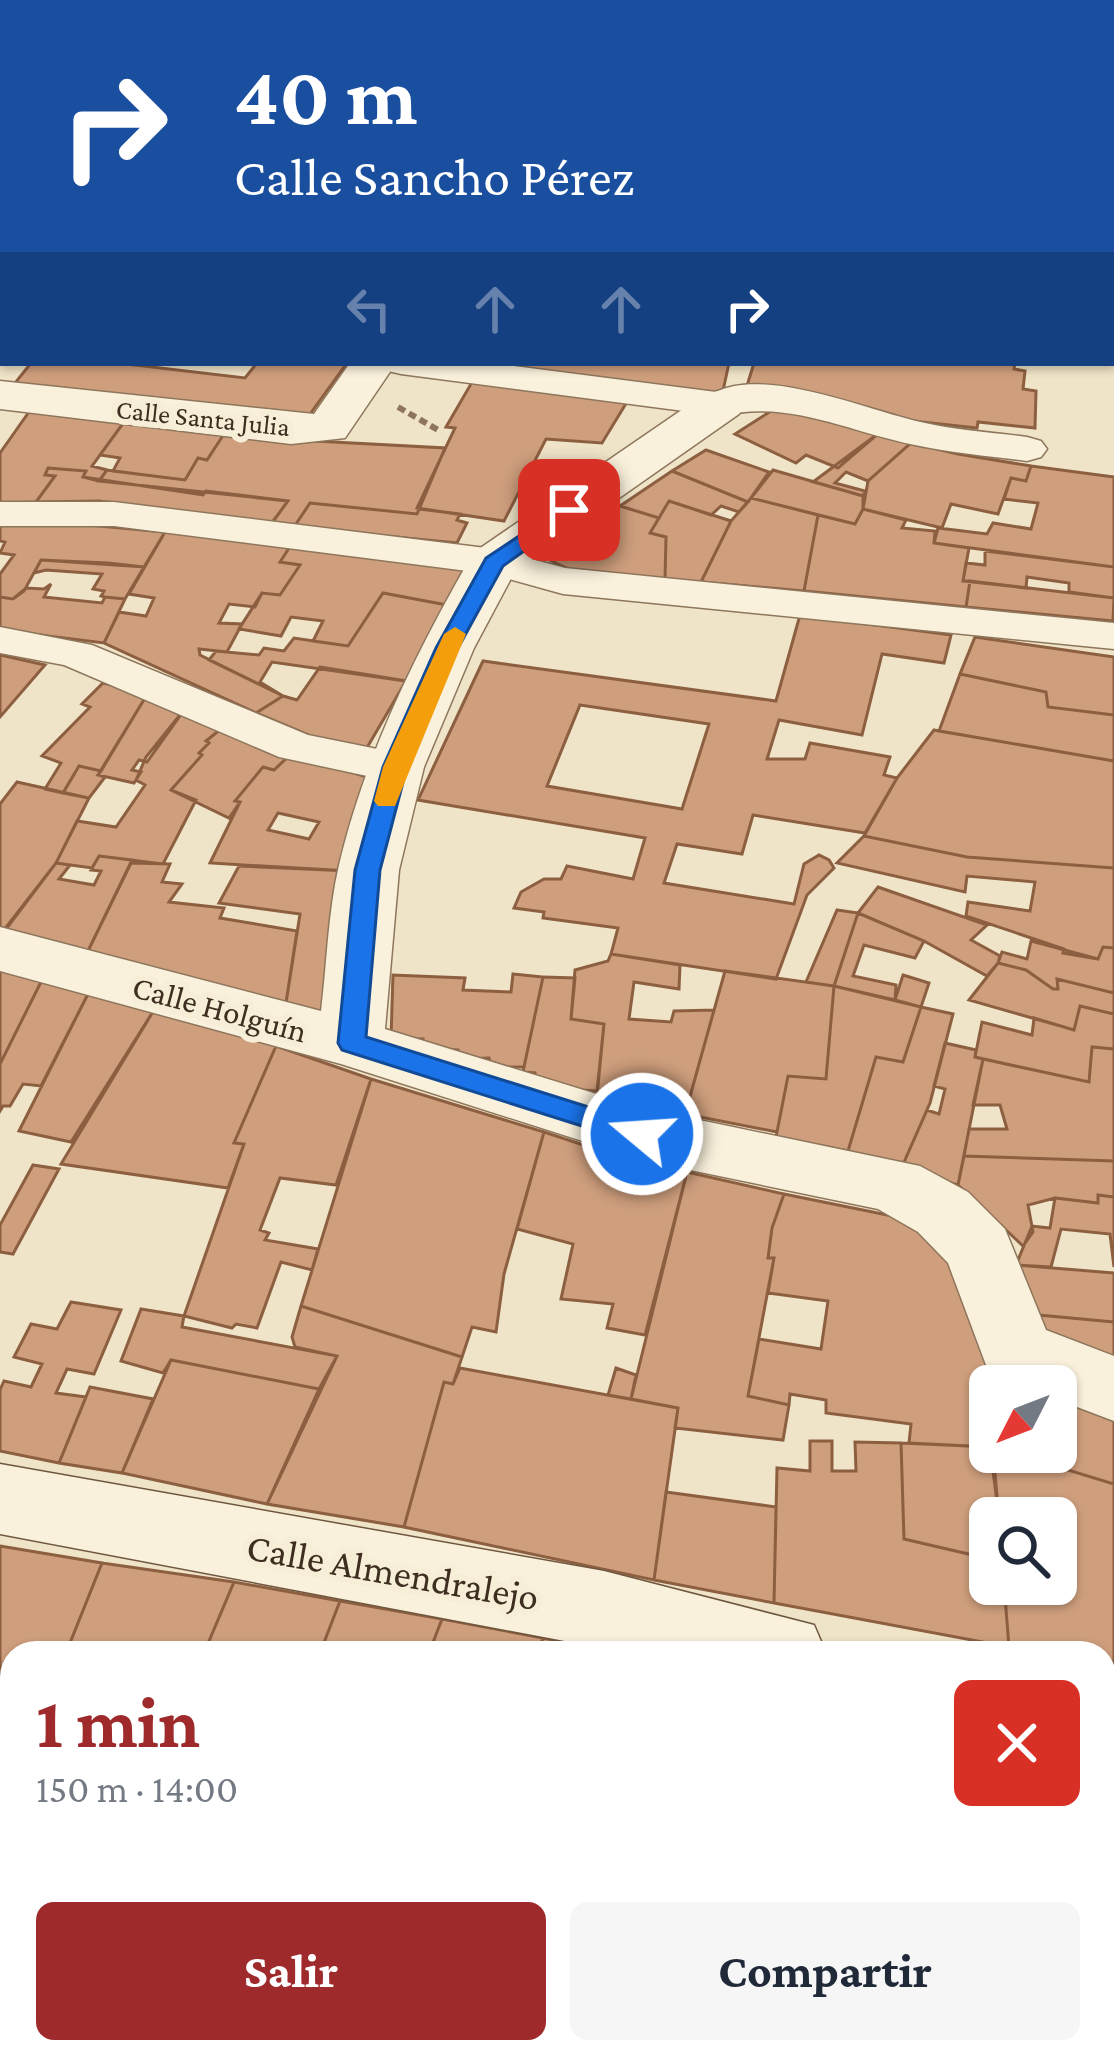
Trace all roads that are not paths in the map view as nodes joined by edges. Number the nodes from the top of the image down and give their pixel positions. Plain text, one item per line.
1 (371, 366) edge
2 (441, 366) edge
3 (733, 388) edge
4 (0, 395) edge
5 (1027, 449) dead end
6 (0, 514) edge
7 (494, 562) junction
8 (1114, 636) edge
9 (0, 640) edge
10 (395, 767) junction
11 (0, 949) edge
12 (351, 1043) junction
13 (1114, 1389) edge
14 (0, 1499) edge
15 (735, 1641) edge

1 - 4 street, Calle Santa Julia
2 - 3 street
3 - 5 street
3 - 7 street
6 - 7 street
7 - 8 street
7 - 10 street
9 - 10 street
10 - 12 street
11 - 12 street, Calle Holguín
12 - 13 street, Calle Holguín
14 - 15 street, Calle Almendralejo

